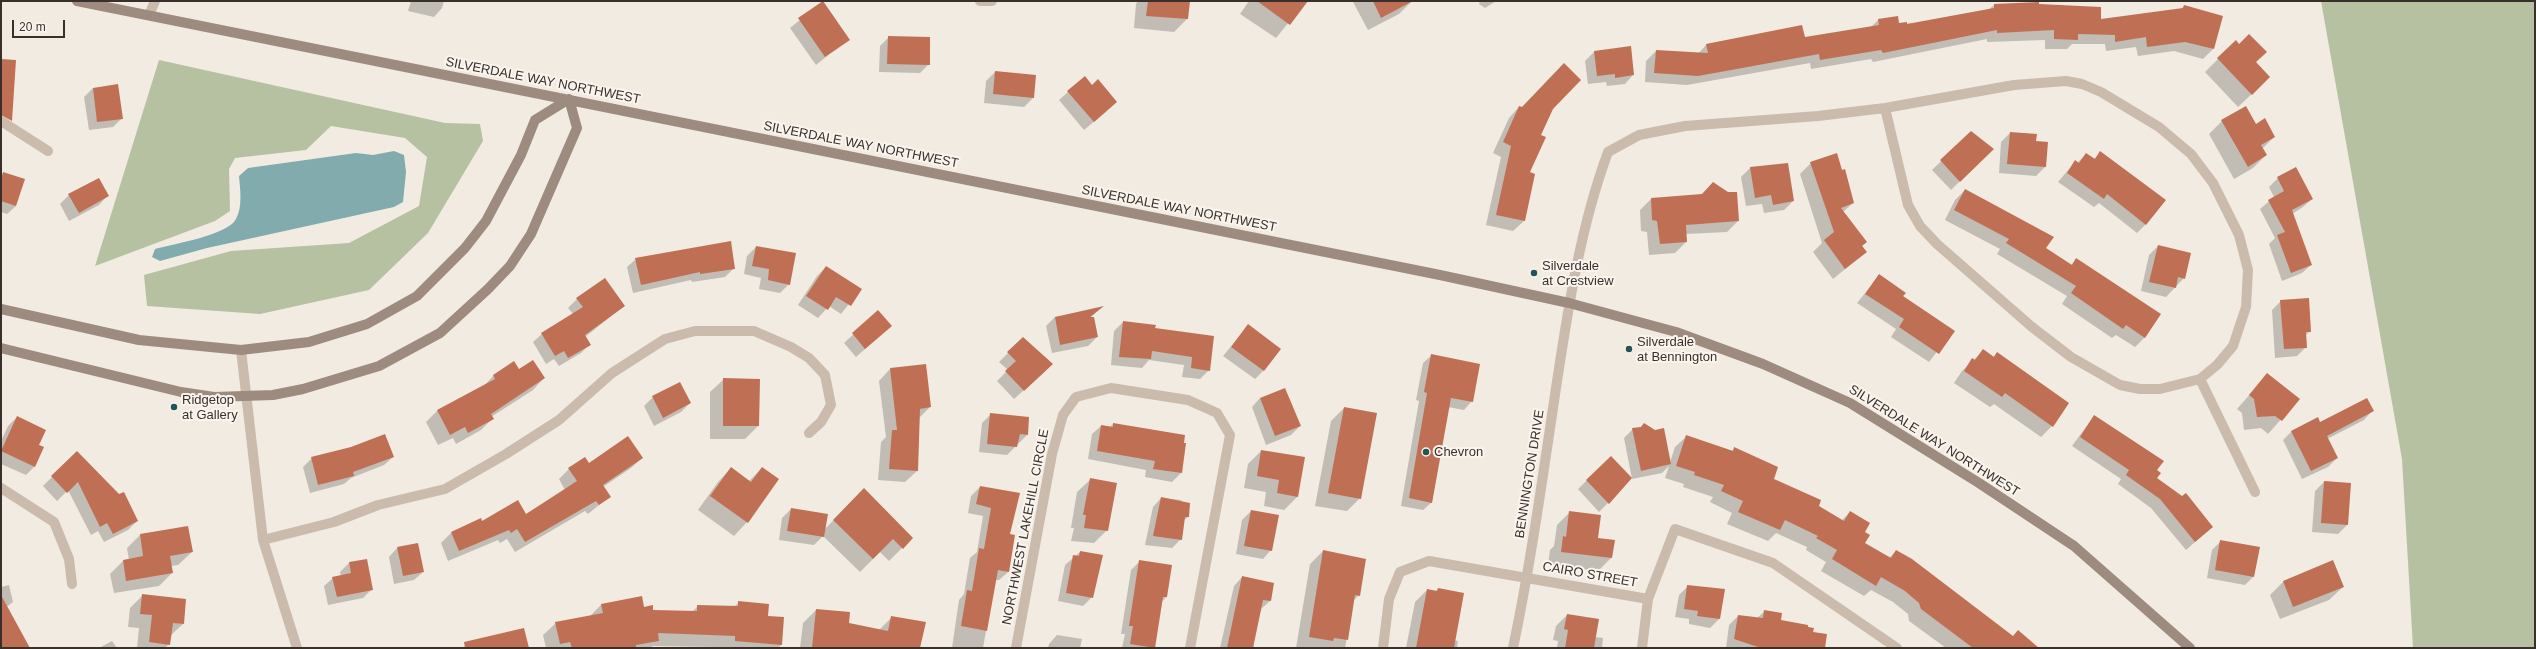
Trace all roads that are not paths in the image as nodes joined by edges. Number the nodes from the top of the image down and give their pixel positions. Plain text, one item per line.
1 (77, 1) edge
2 (154, 1) edge
3 (980, 1) edge
4 (992, 1) edge
5 (149, 15) junction
6 (569, 99) junction
7 (1886, 108) junction
8 (1, 121) edge
9 (48, 151) dead end
10 (1569, 303) junction
11 (1, 309) edge
12 (1, 348) edge
13 (241, 350) junction
14 (2200, 380) junction
15 (245, 397) junction
16 (809, 433) dead end
17 (1, 488) edge
18 (2255, 492) dead end
19 (263, 540) junction
20 (1528, 578) junction
21 (72, 584) dead end
22 (1648, 599) junction
23 (298, 648) edge
24 (1016, 648) edge
25 (1190, 648) edge
26 (1383, 648) edge
27 (1513, 648) edge
28 (1642, 648) edge
29 (1897, 648) edge
30 (2190, 648) edge

1 - 5 main road, SILVERDALE WAY NORTHWEST
2 - 5 street
3 - 4 street
5 - 6 main road, SILVERDALE WAY NORTHWEST
6 - 10 main road, SILVERDALE WAY NORTHWEST
6 - 13 main road
6 - 15 main road
7 - 10 street, BENNINGTON DRIVE
7 - 14 street
7 - 14 street, BENNINGTON DRIVE
8 - 9 street
10 - 20 street, BENNINGTON DRIVE
10 - 30 main road, SILVERDALE WAY NORTHWEST
11 - 13 main road
12 - 15 main road
13 - 15 street
14 - 18 street
15 - 19 street
16 - 19 street
17 - 21 street
19 - 23 street
20 - 22 street, CAIRO STREET
20 - 26 street, CAIRO STREET
20 - 27 street, BENNINGTON DRIVE
22 - 28 street
22 - 29 street
24 - 25 street, NORTHWEST LAKEHILL CIRCLE

